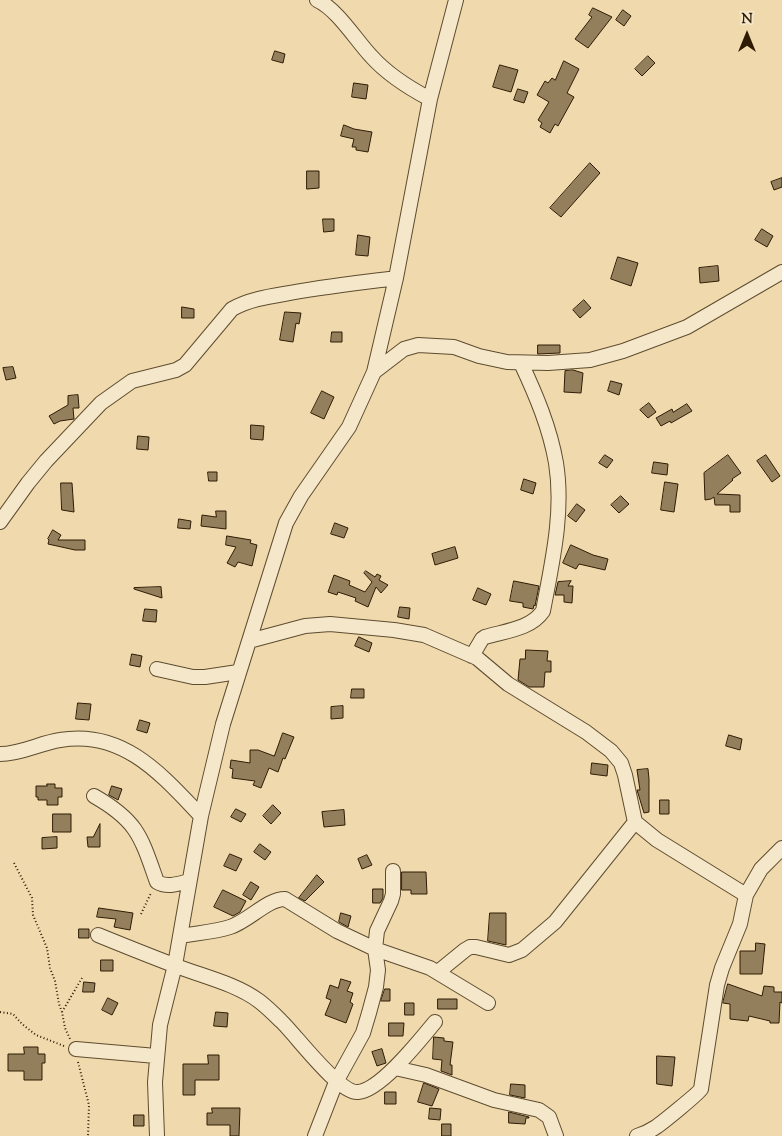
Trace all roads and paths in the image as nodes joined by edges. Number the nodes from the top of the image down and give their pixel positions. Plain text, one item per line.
1 (317, 0) edge
2 (456, 0) edge
3 (430, 99) junction
4 (782, 272) edge
5 (396, 278) junction
6 (521, 363) junction
7 (374, 372) junction
8 (0, 522) edge
9 (249, 641) junction
10 (472, 656) junction
11 (157, 669) dead end
12 (238, 672) junction
13 (0, 754) edge
14 (94, 796) dead end
15 (201, 816) junction
16 (636, 822) junction
17 (782, 848) edge
18 (14, 863) dead end
19 (393, 871) dead end
20 (189, 881) junction
21 (157, 882) junction
22 (746, 895) junction
23 (140, 914) dead end
24 (98, 935) dead end
25 (180, 936) junction
26 (375, 949) junction
27 (175, 965) junction
28 (438, 972) junction
29 (82, 978) dead end
30 (488, 1003) dead end
31 (0, 1012) edge
32 (62, 1012) junction
33 (435, 1022) dead end
34 (76, 1049) junction
35 (156, 1056) junction
36 (395, 1068) junction
37 (336, 1082) junction
38 (88, 1136) edge
39 (157, 1136) edge
40 (315, 1136) edge
41 (550, 1136) edge
42 (556, 1136) edge
43 (564, 1136) edge
44 (638, 1136) edge

1 - 3 street
2 - 3 street
3 - 5 street
4 - 6 street
5 - 7 street
5 - 8 street
6 - 7 street
6 - 10 street
7 - 9 street
9 - 10 street
9 - 12 street
10 - 16 street
11 - 12 street
12 - 15 street
13 - 15 street
14 - 21 street
15 - 20 street
16 - 22 street
16 - 28 street
17 - 22 street
18 - 32 path
19 - 26 street
20 - 21 street
20 - 25 street
21 - 23 path
22 - 44 street
24 - 27 street
25 - 26 street
25 - 27 street
26 - 28 street
26 - 37 street
27 - 35 street
27 - 37 street
28 - 30 street
29 - 32 path
31 - 34 path
32 - 34 path
33 - 36 street
34 - 35 street
34 - 38 path
35 - 39 street
36 - 37 street
36 - 42 street
37 - 40 street
41 - 42 street
42 - 43 street

